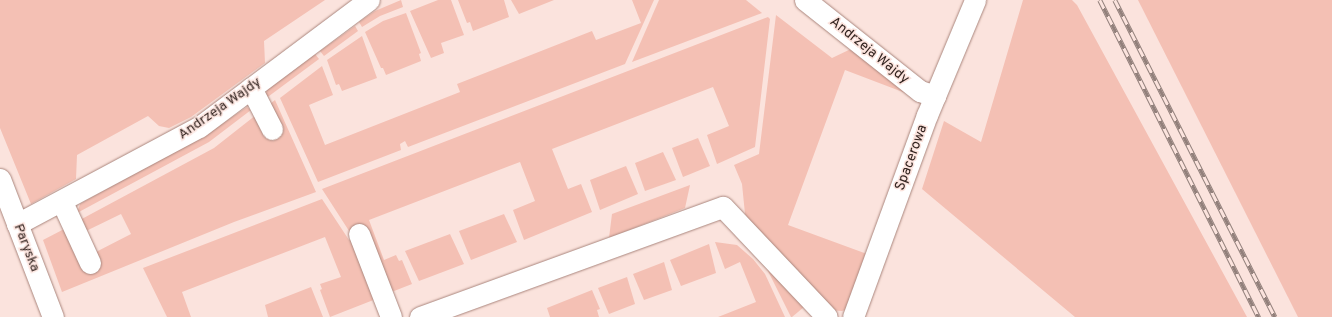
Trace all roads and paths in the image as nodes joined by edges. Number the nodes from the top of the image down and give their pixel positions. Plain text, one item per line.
1 (369, 0) edge
2 (805, 0) edge
3 (975, 0) edge
4 (251, 88) junction
5 (935, 96) junction
6 (272, 129) dead end
7 (0, 179) edge
8 (62, 202) junction
9 (17, 224) junction
10 (359, 234) dead end
11 (90, 263) dead end
12 (53, 317) edge
13 (391, 317) edge
14 (420, 317) edge
15 (827, 317) edge
16 (853, 317) edge

1 - 4 street, Andrzeja Wajdy
2 - 5 street, Andrzeja Wajdy
3 - 5 street, Spacerowa
4 - 6 street
4 - 8 street, Andrzeja Wajdy
5 - 16 street, Spacerowa
7 - 9 street, Paryska
8 - 9 street, Andrzeja Wajdy
8 - 11 street
9 - 12 street, Paryska
10 - 13 street
14 - 15 street

